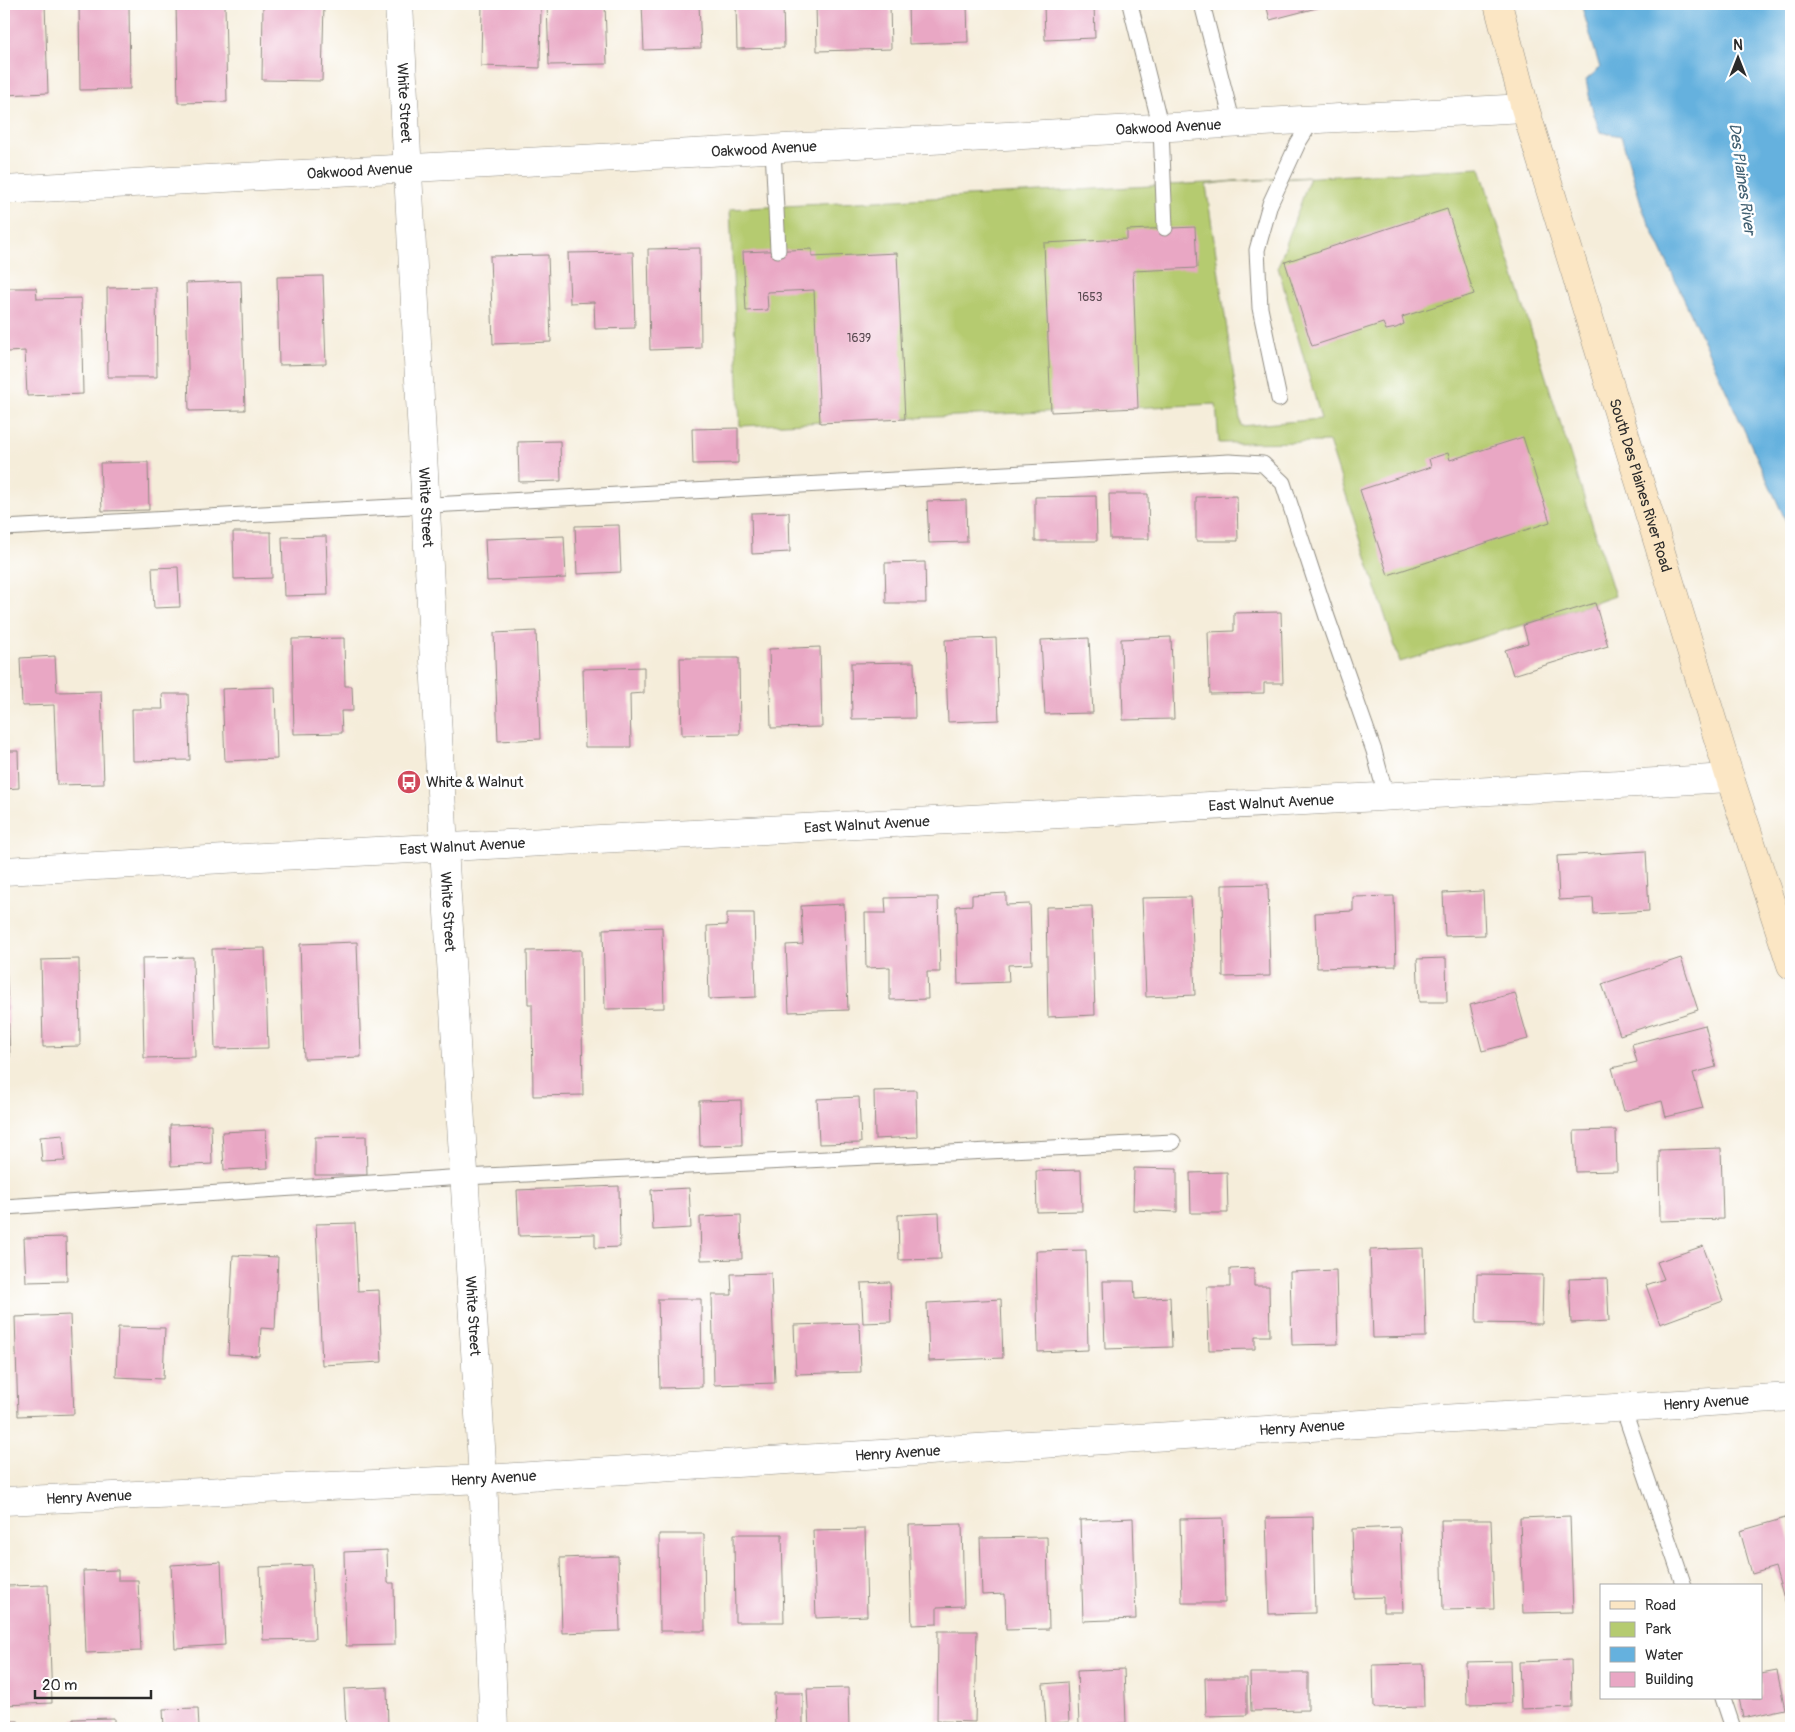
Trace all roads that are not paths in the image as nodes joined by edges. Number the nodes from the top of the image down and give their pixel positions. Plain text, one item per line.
1 (399, 4) edge
2 (1130, 4) edge
3 (1202, 4) edge
4 (1498, 4) edge
5 (1526, 108) junction
6 (1313, 119) junction
7 (1233, 124) junction
8 (1161, 128) junction
9 (773, 149) junction
10 (408, 169) junction
11 (4, 190) edge
12 (1165, 228) dead end
13 (778, 250) dead end
14 (1279, 399) dead end
15 (426, 506) junction
16 (4, 528) edge
17 (1730, 778) junction
18 (1386, 796) junction
19 (444, 848) junction
20 (4, 872) edge
21 (1791, 965) edge
22 (1173, 1142) dead end
23 (464, 1177) junction
24 (4, 1207) edge
25 (1791, 1397) edge
26 (1623, 1408) junction
27 (483, 1479) junction
28 (4, 1501) edge
29 (1683, 1584) edge
30 (1724, 1700) edge
31 (494, 1728) edge
32 (1733, 1728) edge

1 - 10 street, White Street
2 - 8 lane
3 - 7 lane
4 - 5 main road, South Des Plaines River Road
5 - 6 street, Oakwood Avenue
5 - 17 main road, South Des Plaines River Road
6 - 7 street, Oakwood Avenue
6 - 14 lane
7 - 8 street, Oakwood Avenue
8 - 9 street, Oakwood Avenue
8 - 12 lane
9 - 10 street, Oakwood Avenue
9 - 13 lane
10 - 11 street, Oakwood Avenue
10 - 15 street, White Street
15 - 16 lane
15 - 18 lane
15 - 19 street, White Street
17 - 18 street, East Walnut Avenue
17 - 21 main road, South Des Plaines River Road
18 - 19 street, East Walnut Avenue
19 - 20 street, East Walnut Avenue
19 - 23 street, White Street
22 - 23 lane
23 - 24 lane
23 - 27 street, White Street
25 - 26 street, Henry Avenue
26 - 27 street, Henry Avenue
26 - 29 lane
27 - 28 street, Henry Avenue
27 - 31 street, White Street
30 - 32 lane

